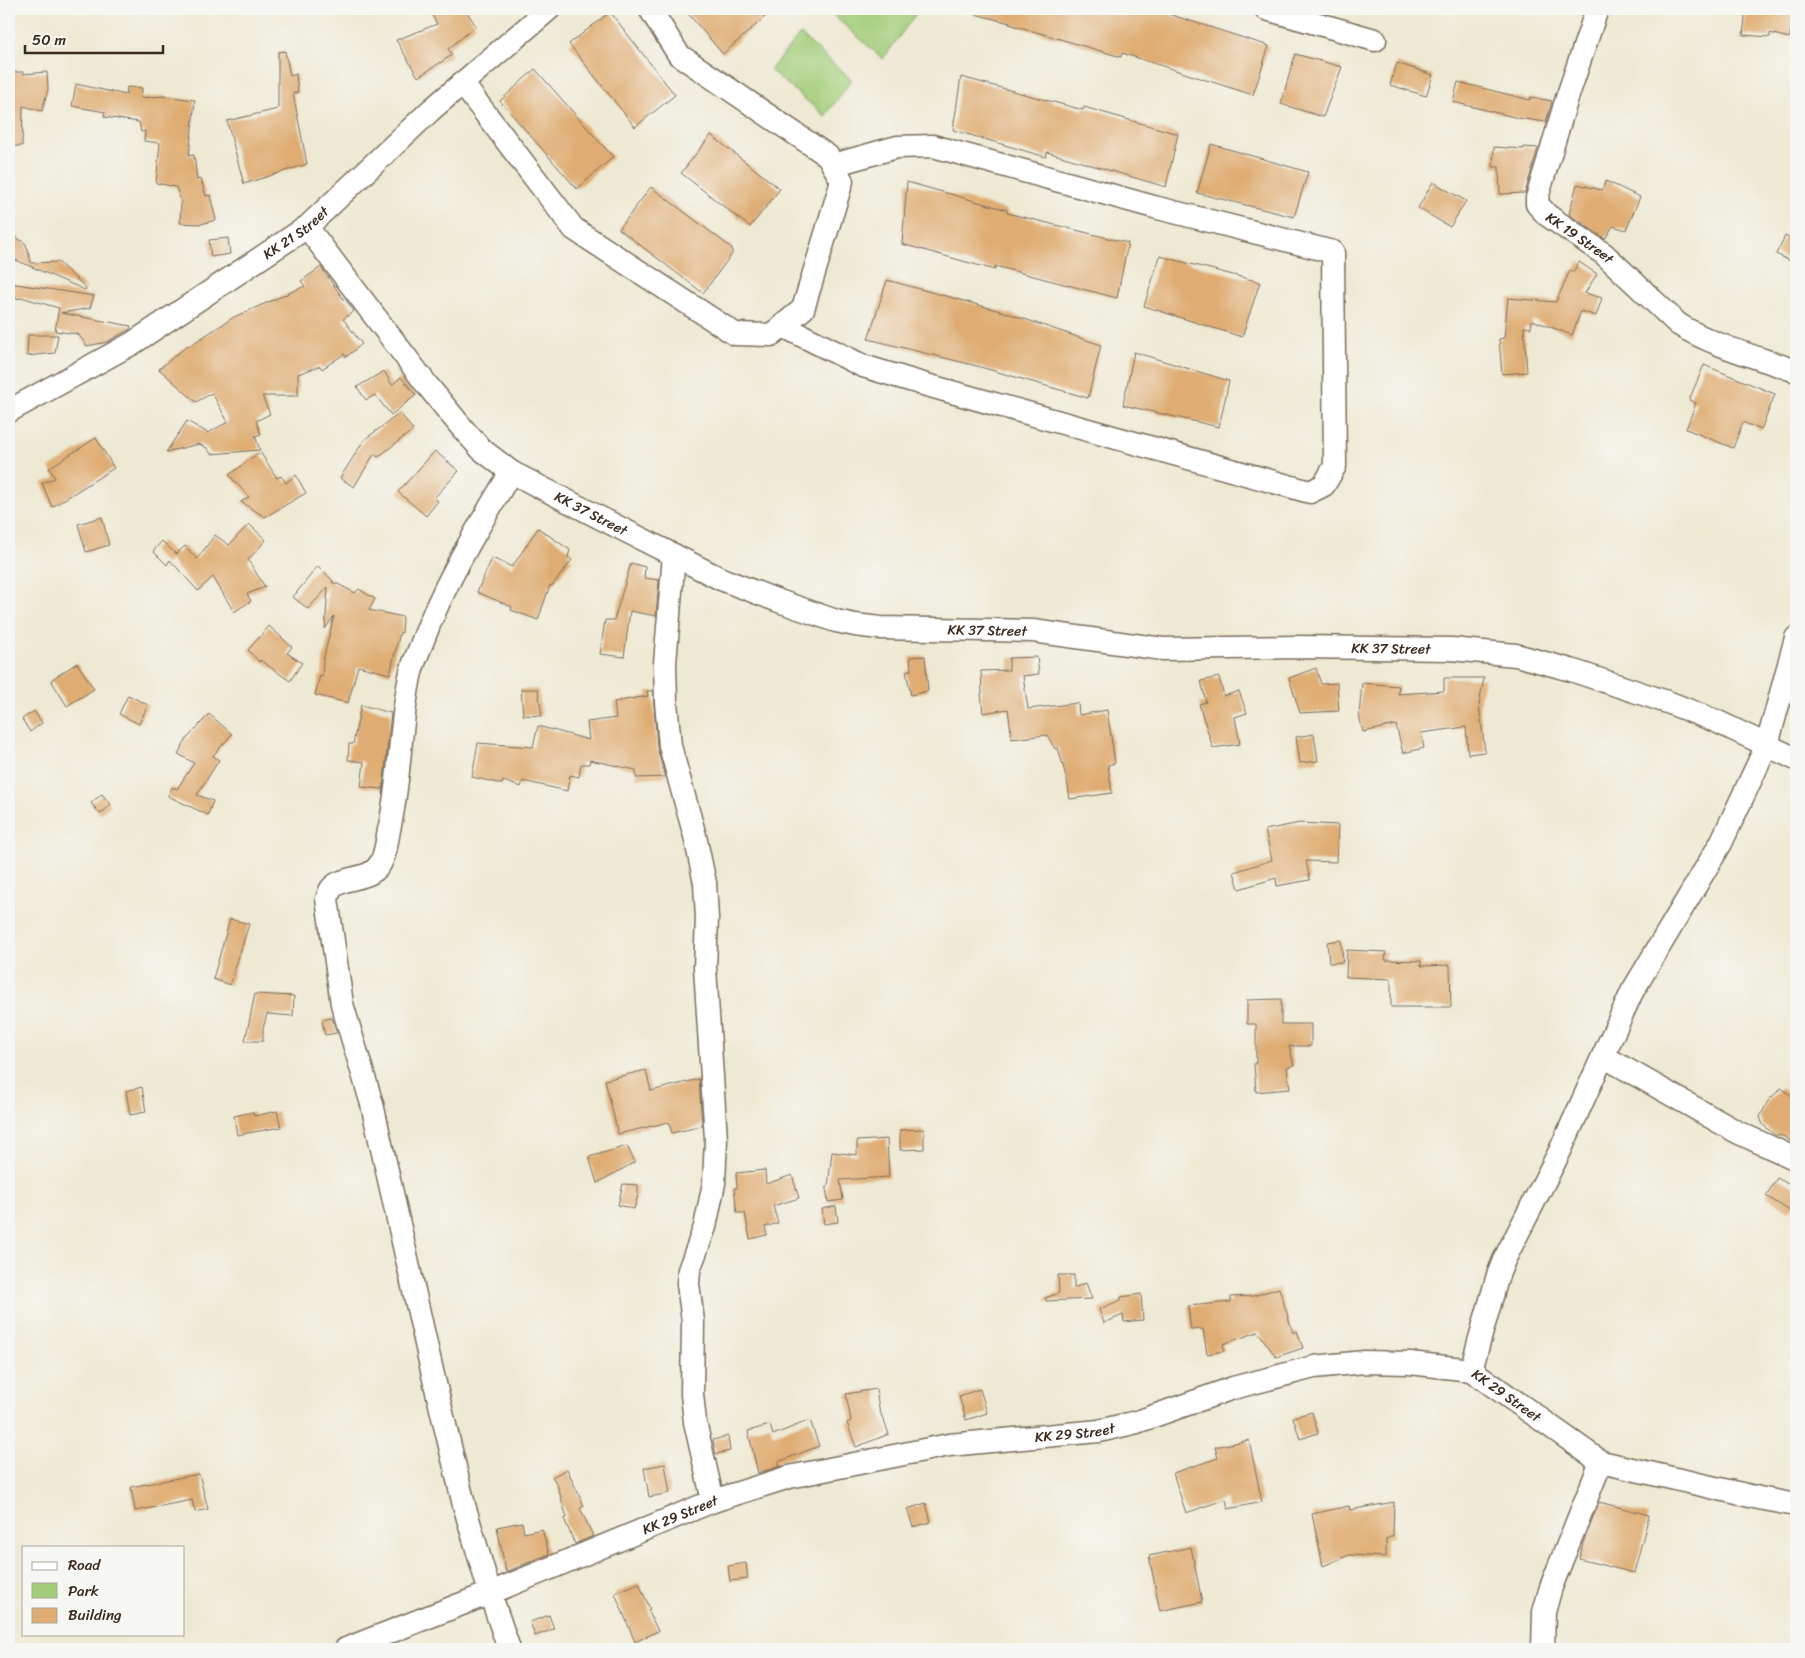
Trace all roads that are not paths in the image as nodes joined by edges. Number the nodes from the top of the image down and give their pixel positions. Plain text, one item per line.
1 (548, 9) edge
2 (650, 9) edge
3 (1270, 9) edge
4 (1597, 9) edge
5 (1375, 40) dead end
6 (462, 83) junction
7 (833, 165) junction
8 (308, 227) junction
9 (783, 326) junction
10 (1796, 371) edge
11 (9, 412) edge
12 (511, 472) junction
13 (674, 555) junction
14 (1796, 638) edge
15 (1767, 745) junction
16 (1796, 759) edge
17 (1603, 1056) junction
18 (1796, 1159) edge
19 (1471, 1370) junction
20 (1601, 1462) junction
21 (713, 1501) junction
22 (1796, 1504) edge
23 (490, 1592) junction
24 (346, 1649) edge
25 (509, 1649) edge
26 (1543, 1649) edge

1 - 6 street, KK 21 Street
2 - 7 street
3 - 5 street
4 - 10 street, KK 19 Street
6 - 8 street, KK 21 Street
6 - 9 street
7 - 9 street
7 - 9 street
8 - 11 street, KK 21 Street
8 - 12 street, KK 37 Street
12 - 13 street, KK 37 Street
12 - 23 street
13 - 15 street, KK 37 Street
13 - 21 street
14 - 15 street
15 - 16 street, KK 37 Street
15 - 17 street
17 - 18 street
17 - 19 street
19 - 20 street, KK 29 Street
19 - 21 street, KK 29 Street
20 - 22 street, KK 29 Street
20 - 26 street
21 - 23 street, KK 29 Street
23 - 24 street, KK 29 Street
23 - 25 street

